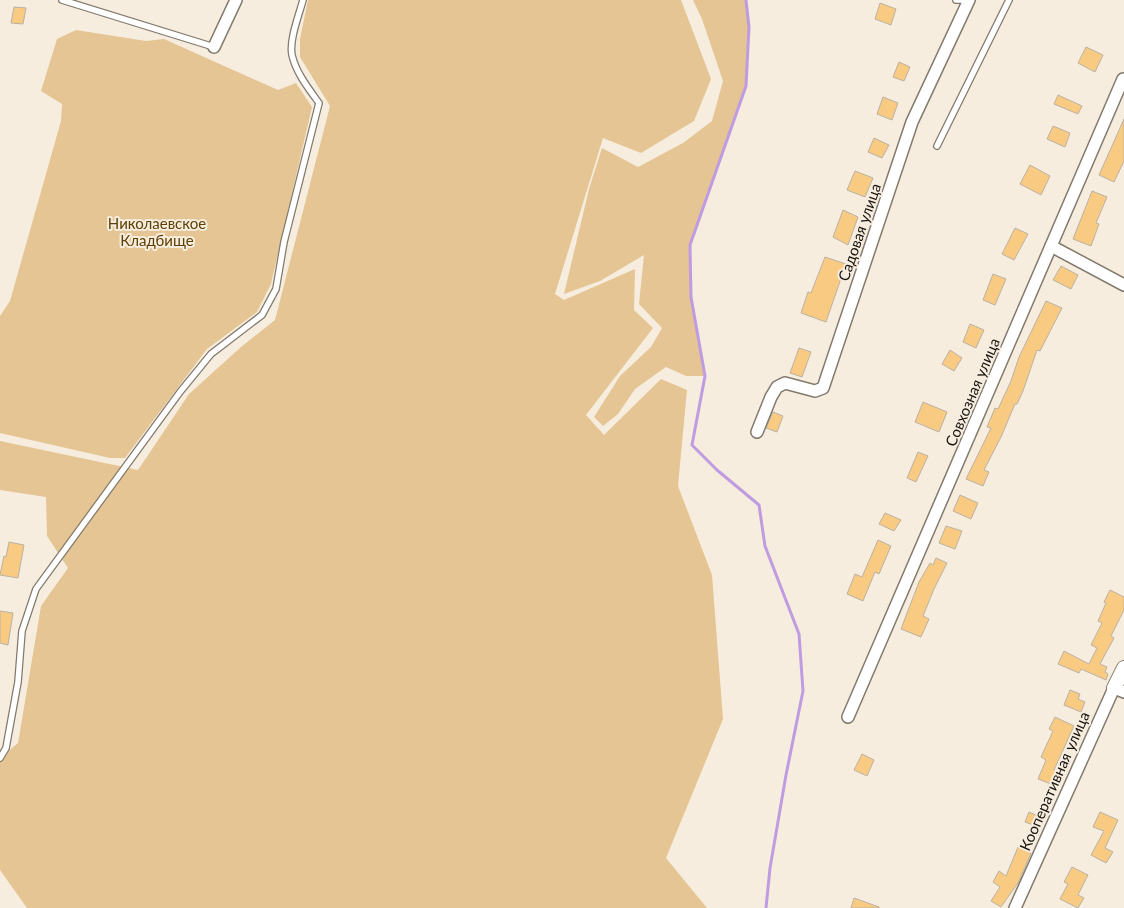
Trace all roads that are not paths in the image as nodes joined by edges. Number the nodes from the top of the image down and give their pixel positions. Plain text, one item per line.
1 (62, 0) edge
2 (236, 0) edge
3 (303, 0) edge
4 (956, 0) edge
5 (962, 0) edge
6 (969, 0) edge
7 (1009, 0) edge
8 (214, 47) joint
9 (1123, 79) edge
10 (936, 146) dead end
11 (1051, 246) junction
12 (1124, 285) edge
13 (757, 432) dead end
14 (1124, 668) edge
15 (1119, 690) edge
16 (848, 717) dead end
17 (0, 758) edge
18 (1015, 908) edge

1 - 8 lane
2 - 8 street
3 - 17 lane
4 - 5 lane
6 - 13 street, Садовая улица
7 - 10 lane
9 - 11 street, Совхозная улица
11 - 12 street
11 - 16 street, Совхозная улица
14 - 15 street, Кооперативная улица
15 - 18 street, Кооперативная улица

